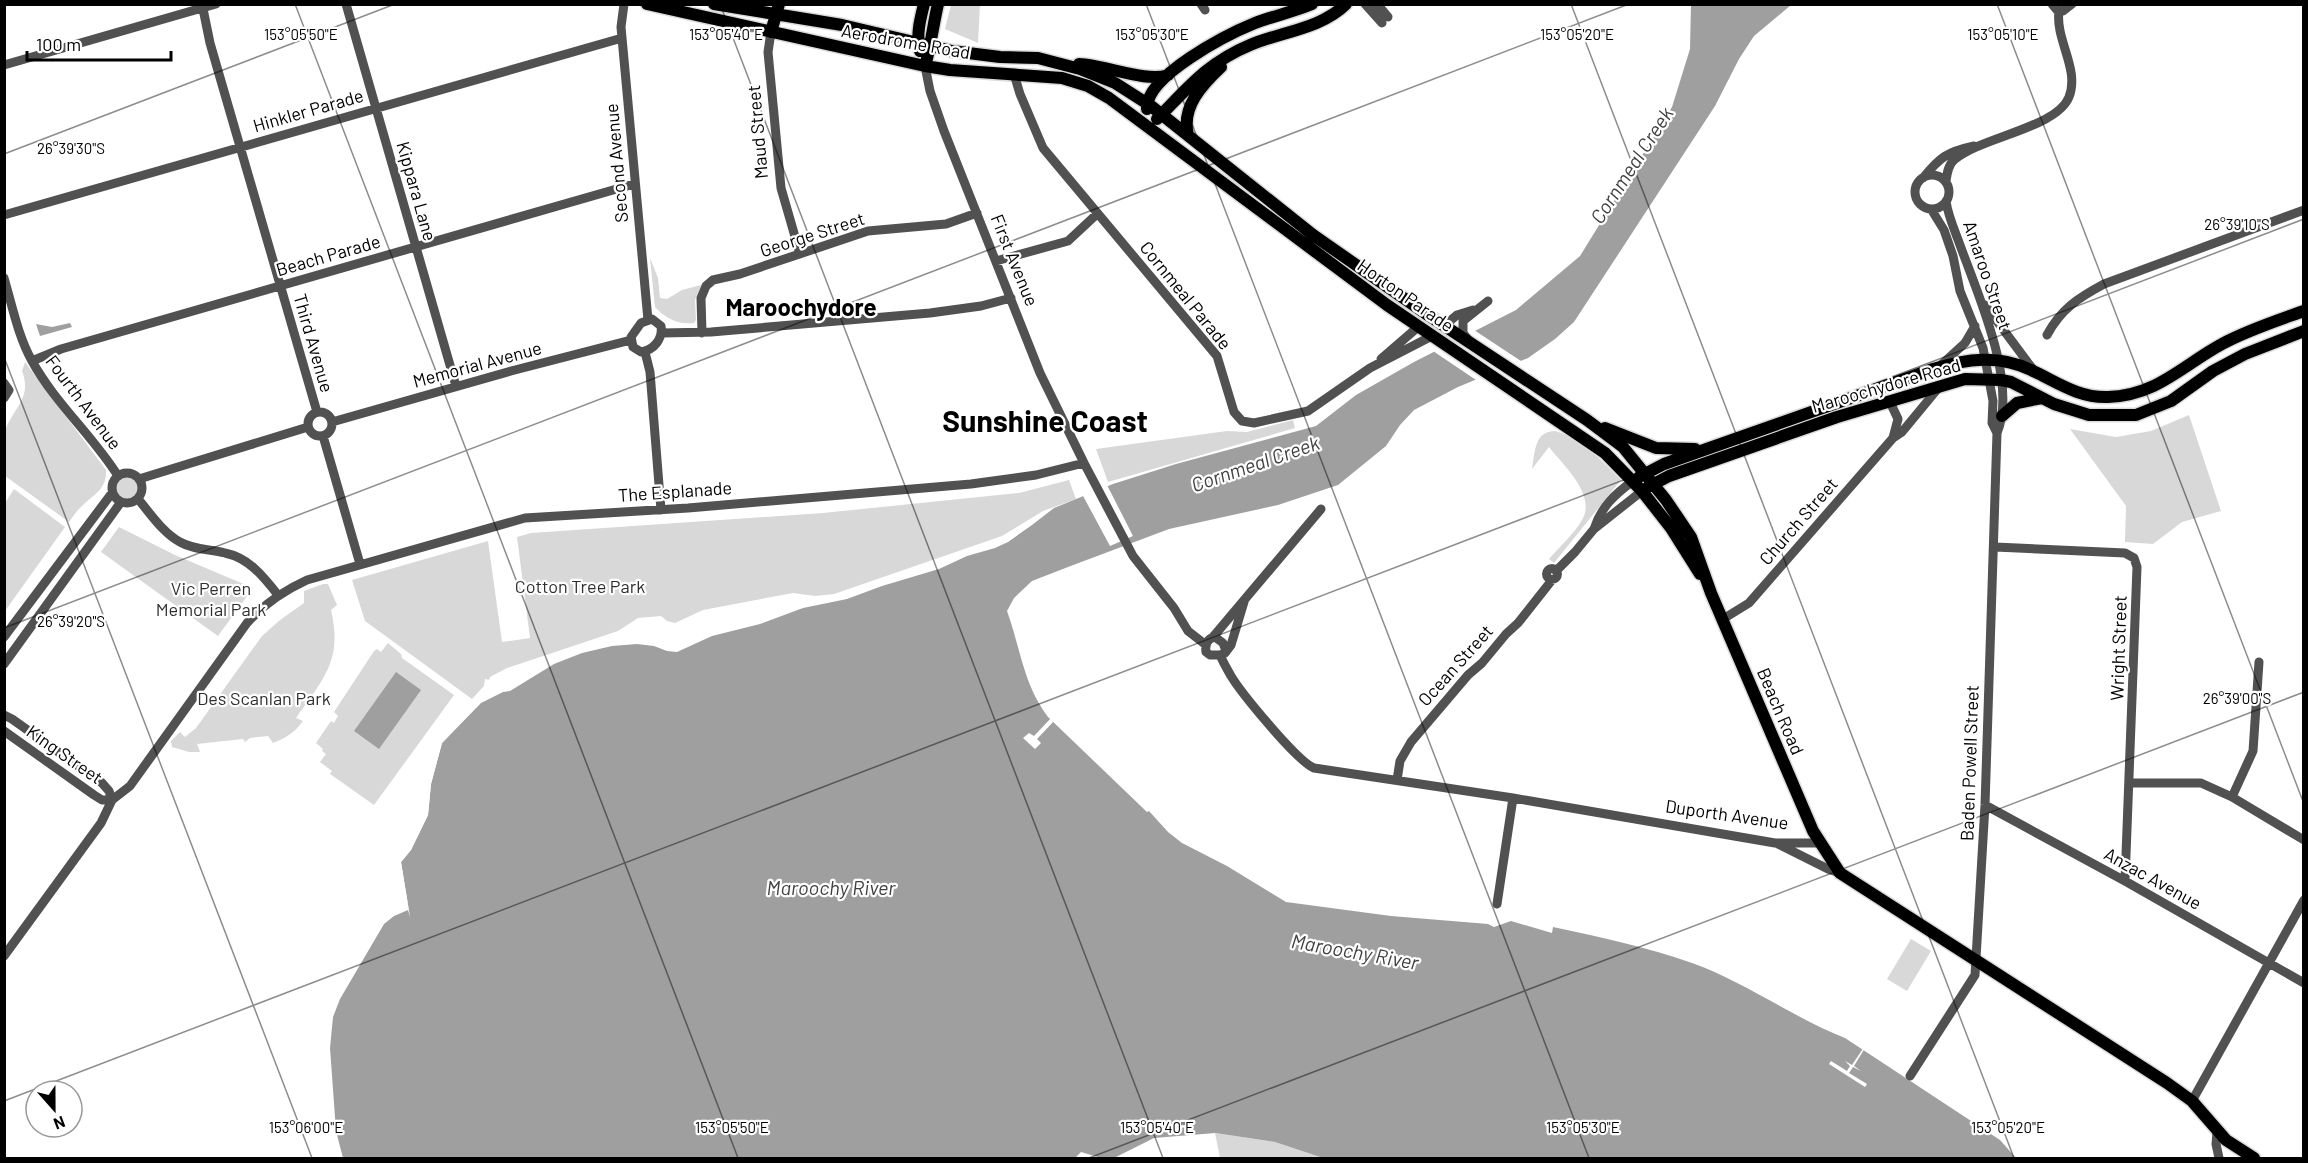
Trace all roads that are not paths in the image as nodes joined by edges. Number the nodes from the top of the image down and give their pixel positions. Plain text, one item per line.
1 (216, 4) edge
2 (346, 4) edge
3 (624, 4) edge
4 (647, 4) edge
5 (714, 4) edge
6 (924, 4) edge
7 (938, 4) edge
8 (1312, 4) edge
9 (1346, 4) edge
10 (1365, 4) edge
11 (1377, 4) edge
12 (2072, 4) edge
13 (202, 6) edge
14 (2056, 8) edge
15 (777, 10) edge
16 (771, 32) junction
17 (622, 38) junction
18 (918, 43) junction
19 (931, 46) junction
20 (1242, 49) junction
21 (1063, 64) junction
22 (4, 65) edge
23 (925, 66) junction
24 (1171, 73) junction
25 (1014, 74) junction
26 (1147, 103) junction
27 (376, 108) junction
28 (1161, 114) junction
29 (1149, 126) junction
30 (1188, 135) junction
31 (1986, 143) junction
32 (240, 147) junction
33 (1923, 178) junction
34 (1946, 181) junction
35 (634, 184) junction
36 (1946, 201) junction
37 (1931, 209) junction
38 (2304, 210) edge
39 (977, 213) junction
40 (1097, 214) junction
41 (4, 215) edge
42 (416, 247) junction
43 (800, 254) junction
44 (996, 261) junction
45 (4, 278) edge
46 (280, 286) junction
47 (1011, 298) junction
48 (1980, 298) junction
49 (1488, 301) dead end
50 (1479, 308) junction
51 (2304, 311) edge
52 (648, 320) junction
53 (1445, 325) junction
54 (1975, 326) junction
55 (1418, 327) junction
56 (2304, 331) edge
57 (662, 333) junction
58 (702, 333) junction
59 (2047, 335) dead end
60 (1432, 336) junction
61 (1465, 337) junction
62 (631, 340) junction
63 (1445, 344) junction
64 (645, 352) junction
65 (1992, 359) junction
66 (32, 361) junction
67 (1372, 367) junction
68 (1939, 367) junction
69 (2035, 371) junction
70 (1995, 379) junction
71 (4, 383) edge
72 (456, 386) junction
73 (1940, 386) junction
74 (1542, 389) junction
75 (4, 398) edge
76 (2043, 398) junction
77 (1890, 402) junction
78 (317, 412) junction
79 (1545, 412) junction
80 (2002, 417) junction
81 (1587, 420) junction
82 (332, 422) junction
83 (308, 428) junction
84 (1997, 433) junction
85 (323, 436) junction
86 (1893, 438) junction
87 (1718, 444) junction
88 (1084, 463) junction
89 (1645, 473) junction
90 (118, 476) junction
91 (139, 479) junction
92 (1634, 481) junction
93 (1654, 484) junction
94 (1642, 491) junction
95 (112, 493) junction
96 (138, 499) junction
97 (122, 502) junction
98 (1321, 509) dead end
99 (661, 510) junction
100 (1594, 529) junction
101 (1995, 547) junction
102 (360, 564) junction
103 (1711, 593) junction
104 (278, 595) junction
105 (1244, 602) junction
106 (1723, 619) junction
107 (4, 637) edge
108 (1213, 637) junction
109 (1206, 645) junction
110 (1222, 654) junction
111 (2259, 662) dead end
112 (4, 664) edge
113 (4, 716) edge
114 (4, 731) edge
115 (1397, 780) junction
116 (2130, 783) junction
117 (2232, 797) junction
118 (1512, 798) junction
119 (112, 800) junction
120 (1985, 805) junction
121 (2304, 840) edge
122 (1775, 843) junction
123 (1819, 843) junction
124 (1840, 873) junction
125 (2125, 881) junction
126 (2304, 900) edge
127 (1497, 904) dead end
128 (4, 956) edge
129 (1976, 961) junction
130 (2268, 963) junction
131 (2304, 983) edge
132 (1910, 1076) dead end
133 (2192, 1101) junction
134 (2217, 1132) junction
135 (2219, 1158) edge
136 (2254, 1158) edge

1 - 13 street
2 - 27 street, Kippara Lane
3 - 17 street, Second Avenue
4 - 16 main road, Aerodrome Road
5 - 15 main road, Aerodrome Road
6 - 18 main road, First Avenue
7 - 19 main road, First Avenue
8 - 24 main road
9 - 20 main road
10 - 11 street
12 - 14 street
13 - 22 street
13 - 32 street, Third Avenue
14 - 31 street
15 - 16 main road, Maud Street
15 - 18 main road, Aerodrome Road
16 - 23 main road, Aerodrome Road
16 - 43 street, Maud Street
17 - 27 street, Hinkler Parade
17 - 35 street, Second Avenue
18 - 19 main road, Aerodrome Road
18 - 23 main road, First Avenue
19 - 21 main road, Aerodrome Road
19 - 23 main road, First Avenue
20 - 28 main road
20 - 30 main road
21 - 24 main road
21 - 26 main road, Aerodrome Road
23 - 25 main road, Aerodrome Road
23 - 39 street, First Avenue
24 - 26 main road
25 - 29 main road, Aerodrome Road
25 - 40 street, Cornmeal Parade
26 - 28 main road, Aerodrome Road
26 - 29 main road
27 - 32 street, Hinkler Parade
27 - 42 street, Kippara Lane
28 - 29 main road
28 - 30 main road, Horton Parade
29 - 55 main road, Horton Parade
30 - 53 main road, Horton Parade
31 - 33 street
31 - 34 street
32 - 41 street, Hinkler Parade
32 - 46 street, Third Avenue
33 - 34 street
33 - 37 street
34 - 36 street
35 - 42 street, Beach Parade
35 - 52 street, Second Avenue
36 - 37 street
36 - 48 street, Amaroo Street
37 - 54 street, Amaroo Street
38 - 59 street
39 - 43 street, George Street
39 - 44 street, First Avenue
40 - 44 street
40 - 67 street, Cornmeal Parade
42 - 46 street, Beach Parade
42 - 72 street, Kippara Lane
43 - 58 street, George Street
44 - 47 street, First Avenue
45 - 66 street, Fourth Avenue
46 - 66 street, Beach Parade
46 - 78 street, Third Avenue
47 - 58 street
47 - 88 street, First Avenue
48 - 65 street, Amaroo Street
48 - 69 street
49 - 50 street
50 - 53 street
50 - 61 street
51 - 69 main road, Maroochydore Road
52 - 57 street
52 - 62 street
53 - 55 main road
53 - 60 main road
53 - 61 main road, Horton Parade
53 - 63 main road
54 - 65 street, Amaroo Street
54 - 68 street
55 - 60 main road, Horton Parade
55 - 67 street, Cornmeal Parade
56 - 76 main road, Maroochydore Road
57 - 58 street
57 - 64 street
60 - 63 main road, Horton Parade
60 - 67 street, Cornmeal Parade
61 - 74 main road, Horton Parade
62 - 64 street
62 - 72 street, Memorial Avenue
63 - 79 main road, Horton Parade
64 - 99 street
65 - 68 main road, Maroochydore Road
65 - 69 main road, Maroochydore Road
65 - 70 street, Baden Powell Street
66 - 90 street, Fourth Avenue
68 - 87 main road, Maroochydore Road
70 - 73 main road, Maroochydore Road
70 - 76 main road, Maroochydore Road
70 - 80 street, Baden Powell Street
70 - 84 street, Baden Powell Street
71 - 75 street
72 - 82 street, Memorial Avenue
73 - 77 main road, Maroochydore Road
73 - 86 street, Church Street
74 - 79 main road
74 - 81 main road, Horton Parade
76 - 80 main road
77 - 86 street
77 - 93 main road, Maroochydore Road
78 - 82 street
78 - 83 street
79 - 92 main road, Horton Parade
80 - 84 street, Baden Powell Street
81 - 87 main road
81 - 89 main road, Horton Parade
82 - 85 street
83 - 85 street
83 - 91 street
84 - 101 street, Baden Powell Street
85 - 102 street
86 - 106 street, Church Street
87 - 89 main road, Maroochydore Road
88 - 99 street, The Esplanade
88 - 109 street
89 - 92 main road, Ocean Street
89 - 93 main road, Beach Road
90 - 91 street
90 - 95 street
91 - 96 street
92 - 94 main road, Horton Parade
92 - 100 street, Ocean Street
93 - 94 main road, Maroochydore Road
93 - 103 main road, Beach Road
94 - 100 street, Ocean Street
94 - 103 main road, Beach Road
95 - 97 street
95 - 107 street
96 - 97 street
96 - 104 street
97 - 112 street
98 - 105 street
99 - 102 street, The Esplanade
100 - 115 street, Ocean Street
101 - 116 street, Wright Street
101 - 120 street, Baden Powell Street
102 - 104 street, The Esplanade
103 - 106 main road, Beach Road
104 - 119 street, The Esplanade
105 - 108 street
105 - 110 street
106 - 123 main road, Beach Road
108 - 109 street
108 - 110 street, Duporth Avenue
109 - 110 street
110 - 115 street, Duporth Avenue
111 - 117 street
113 - 119 street, King Street
114 - 119 street, King Street
115 - 118 street, Duporth Avenue
116 - 117 street
116 - 125 street, Wright Street
117 - 121 street
118 - 122 street, Duporth Avenue
118 - 127 street
119 - 128 street
120 - 125 street, Anzac Avenue
120 - 129 street, Baden Powell Street
122 - 123 street, Duporth Avenue
122 - 124 street
123 - 124 main road
124 - 129 main road
125 - 130 street, Anzac Avenue
126 - 130 street
129 - 132 street, Baden Powell Street
129 - 133 main road
130 - 131 street, Anzac Avenue
130 - 133 street
133 - 134 main road
134 - 135 street
134 - 136 main road

